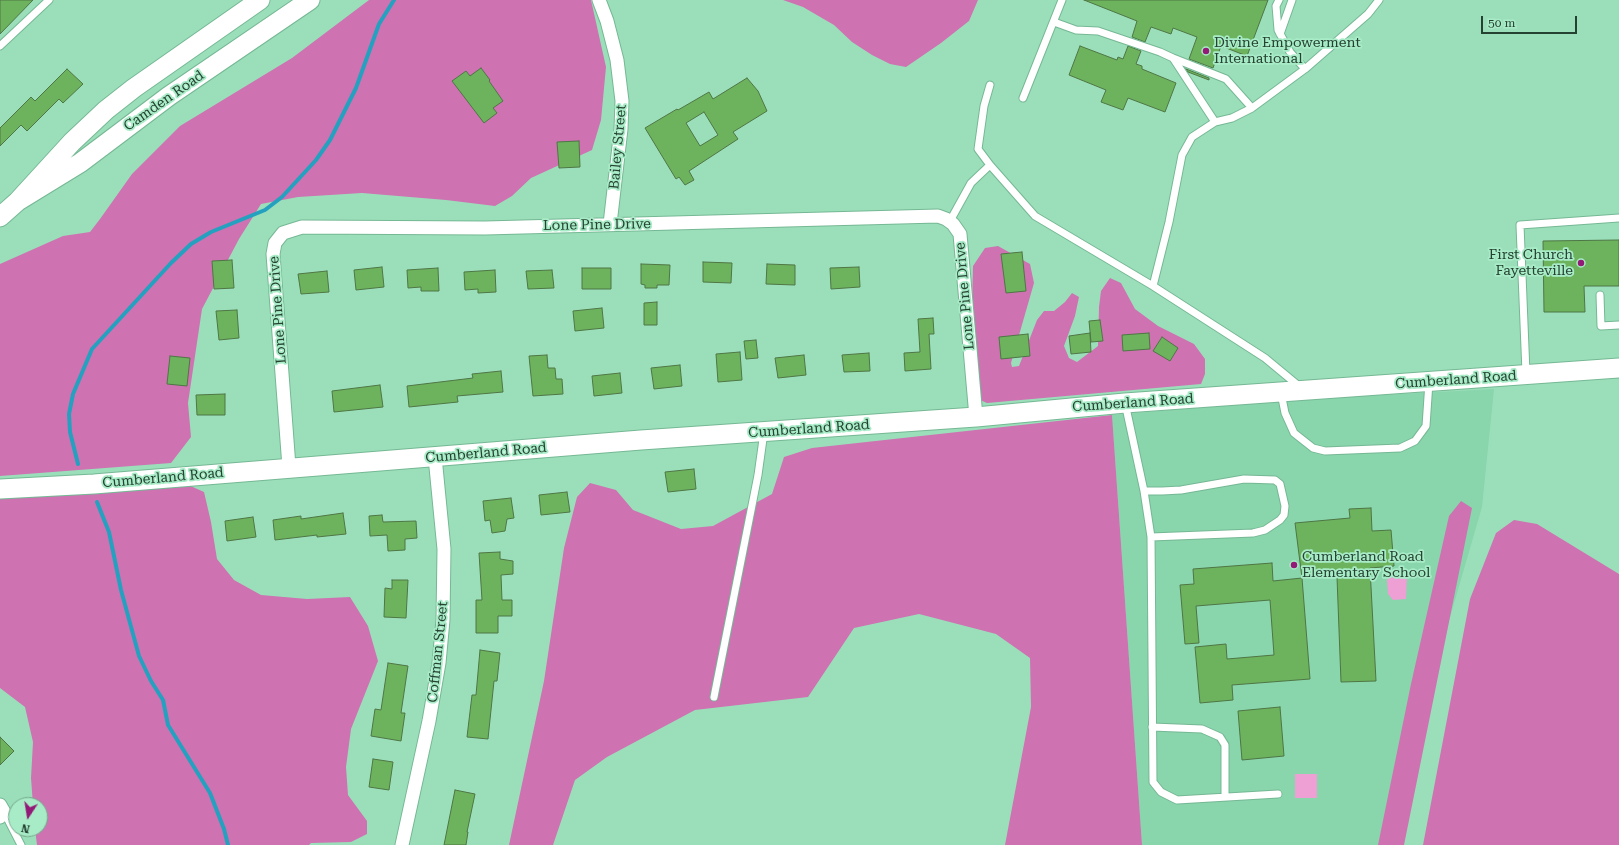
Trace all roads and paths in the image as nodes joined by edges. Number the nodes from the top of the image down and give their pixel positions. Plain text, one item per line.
1 (49, 0) edge
2 (260, 0) edge
3 (310, 0) edge
4 (599, 0) edge
5 (1062, 0) edge
6 (1279, 0) edge
7 (1292, 0) edge
8 (1379, 0) edge
9 (1054, 22) junction
10 (1280, 34) junction
11 (0, 46) edge
12 (1173, 58) junction
13 (1305, 69) junction
14 (990, 85) dead end
15 (1023, 98) dead end
16 (1252, 108) junction
17 (1214, 122) junction
18 (990, 165) junction
19 (18, 201) junction
20 (0, 217) edge
21 (1619, 218) edge
22 (950, 221) junction
23 (610, 224) junction
24 (1153, 286) junction
25 (1600, 295) dead end
26 (1619, 325) edge
27 (1619, 368) edge
28 (1526, 375) junction
29 (1429, 382) junction
30 (1305, 390) junction
31 (1281, 392) junction
32 (1125, 403) junction
33 (976, 417) junction
34 (764, 432) junction
35 (435, 457) junction
36 (289, 467) junction
37 (0, 489) edge
38 (1144, 491) junction
39 (1151, 537) junction
40 (714, 697) dead end
41 (1152, 727) junction
42 (1278, 794) dead end
43 (1225, 797) junction
44 (1, 811) edge
45 (21, 845) edge
46 (402, 845) edge

1 - 11 lane
2 - 19 main road, Camden Road
3 - 19 main road, Camden Road
4 - 23 street, Bailey Street
5 - 9 lane
6 - 10 lane
7 - 10 lane
8 - 13 lane
9 - 12 lane
9 - 15 lane
10 - 13 lane
12 - 16 lane
12 - 17 lane
13 - 16 lane
14 - 18 lane
16 - 17 lane
17 - 24 lane
18 - 22 lane
18 - 24 lane
19 - 20 main road, Camden Road
21 - 28 lane
22 - 23 street, Lone Pine Drive
22 - 33 street, Lone Pine Drive
23 - 36 street, Lone Pine Drive
24 - 30 lane
25 - 26 lane
27 - 28 main road, Cumberland Road
28 - 29 main road, Cumberland Road
29 - 30 main road, Cumberland Road
29 - 31 lane
30 - 31 main road, Cumberland Road
31 - 32 main road, Cumberland Road
32 - 33 main road, Cumberland Road
32 - 38 lane
33 - 34 main road, Cumberland Road
34 - 35 main road, Cumberland Road
34 - 40 lane
35 - 36 main road, Cumberland Road
35 - 46 street, Coffman Street
36 - 37 main road, Cumberland Road
38 - 39 lane
38 - 39 lane
39 - 41 lane
41 - 43 lane
41 - 43 lane
42 - 43 lane
44 - 45 lane

